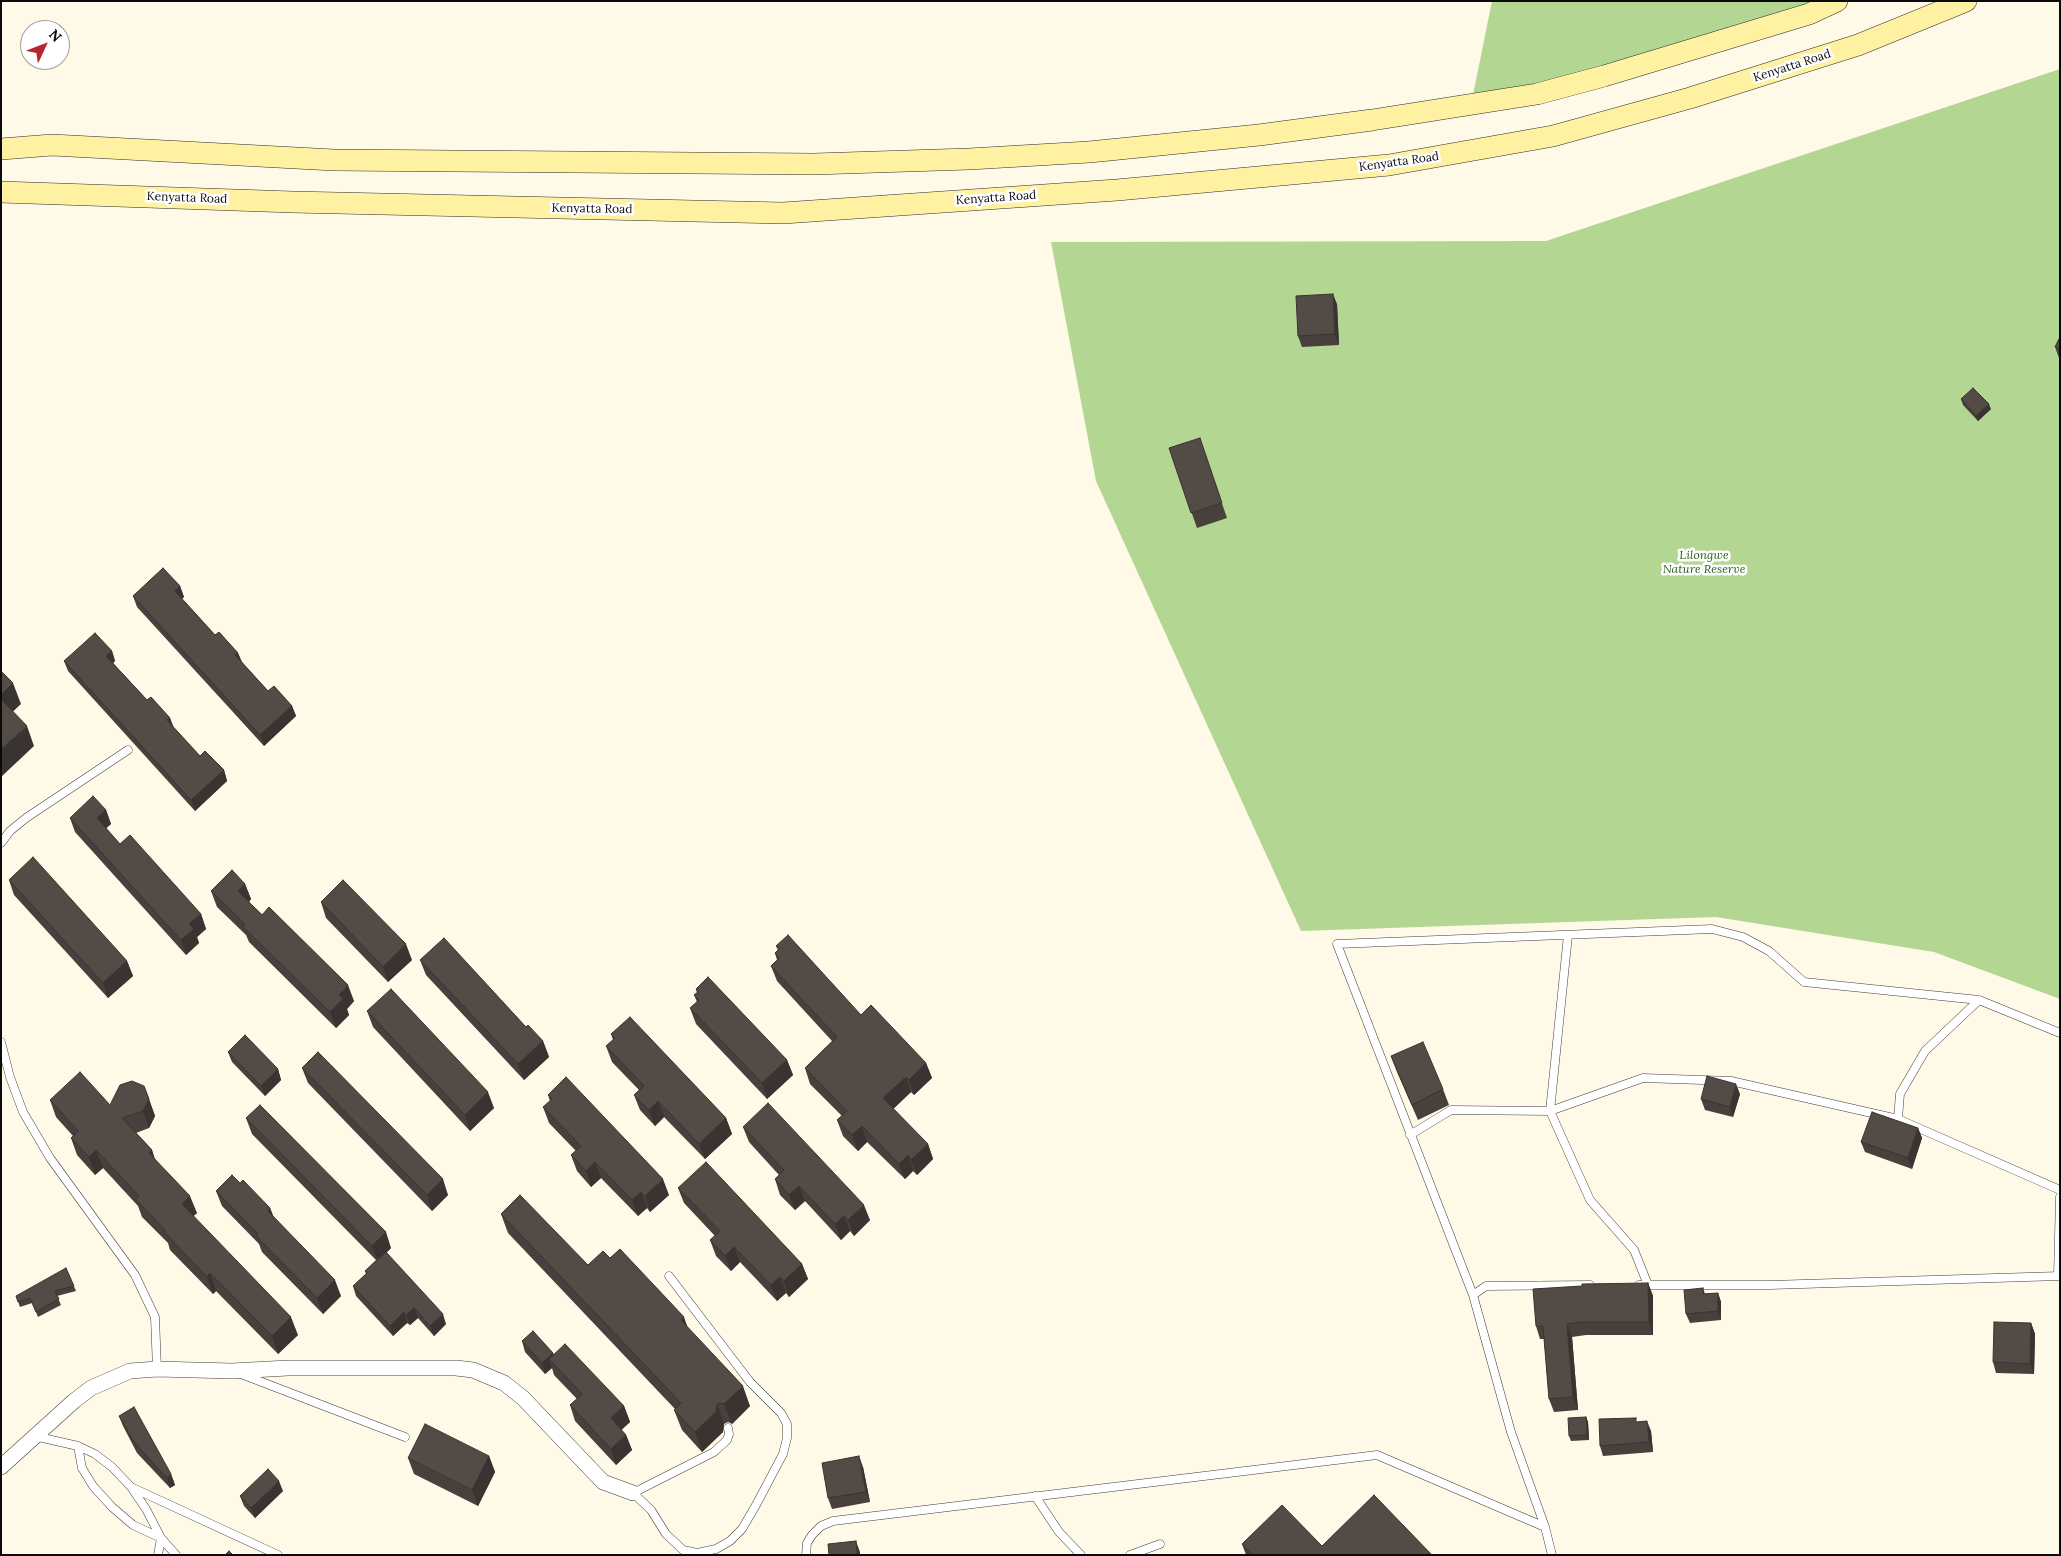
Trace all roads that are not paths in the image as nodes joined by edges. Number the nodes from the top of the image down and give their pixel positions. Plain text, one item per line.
1 (1837, 1) edge
2 (1966, 1) edge
3 (1, 149) edge
4 (1, 192) edge
5 (128, 750) dead end
6 (1, 843) edge
7 (1568, 935) junction
8 (1979, 1000) junction
9 (2060, 1033) edge
10 (1, 1042) edge
11 (1550, 1111) junction
12 (1898, 1119) junction
13 (1410, 1135) junction
14 (2060, 1190) edge
15 (2060, 1197) edge
16 (668, 1276) dead end
17 (2059, 1276) edge
18 (1600, 1285) edge
19 (1629, 1285) edge
20 (1648, 1285) junction
21 (1473, 1295) junction
22 (157, 1369) junction
23 (232, 1371) junction
24 (728, 1428) dead end
25 (34, 1436) junction
26 (404, 1438) dead end
27 (78, 1446) junction
28 (1, 1467) edge
29 (131, 1487) junction
30 (632, 1493) junction
31 (1035, 1496) junction
32 (1545, 1527) junction
33 (161, 1538) junction
34 (1160, 1544) dead end
35 (158, 1555) edge
36 (176, 1555) edge
37 (278, 1555) edge
38 (806, 1555) edge
39 (1081, 1555) edge
40 (1130, 1555) edge
41 (1552, 1555) edge

1 - 3 main road
2 - 4 main road, Kenyatta Road
5 - 6 lane
7 - 8 lane
7 - 11 lane
7 - 13 lane
8 - 9 lane
8 - 12 lane
10 - 22 lane
11 - 12 lane
11 - 13 lane
11 - 20 lane
12 - 14 lane
13 - 21 lane
15 - 17 lane
16 - 30 lane
17 - 20 lane
18 - 21 lane
19 - 20 lane
21 - 32 lane
22 - 23 street
22 - 25 street
23 - 26 lane
23 - 30 street
24 - 30 lane
25 - 27 lane
25 - 28 street
27 - 29 lane
27 - 33 lane
29 - 33 lane
29 - 37 lane
31 - 32 lane
31 - 38 lane
31 - 39 lane
32 - 41 lane
33 - 35 lane
33 - 36 lane
34 - 40 lane

